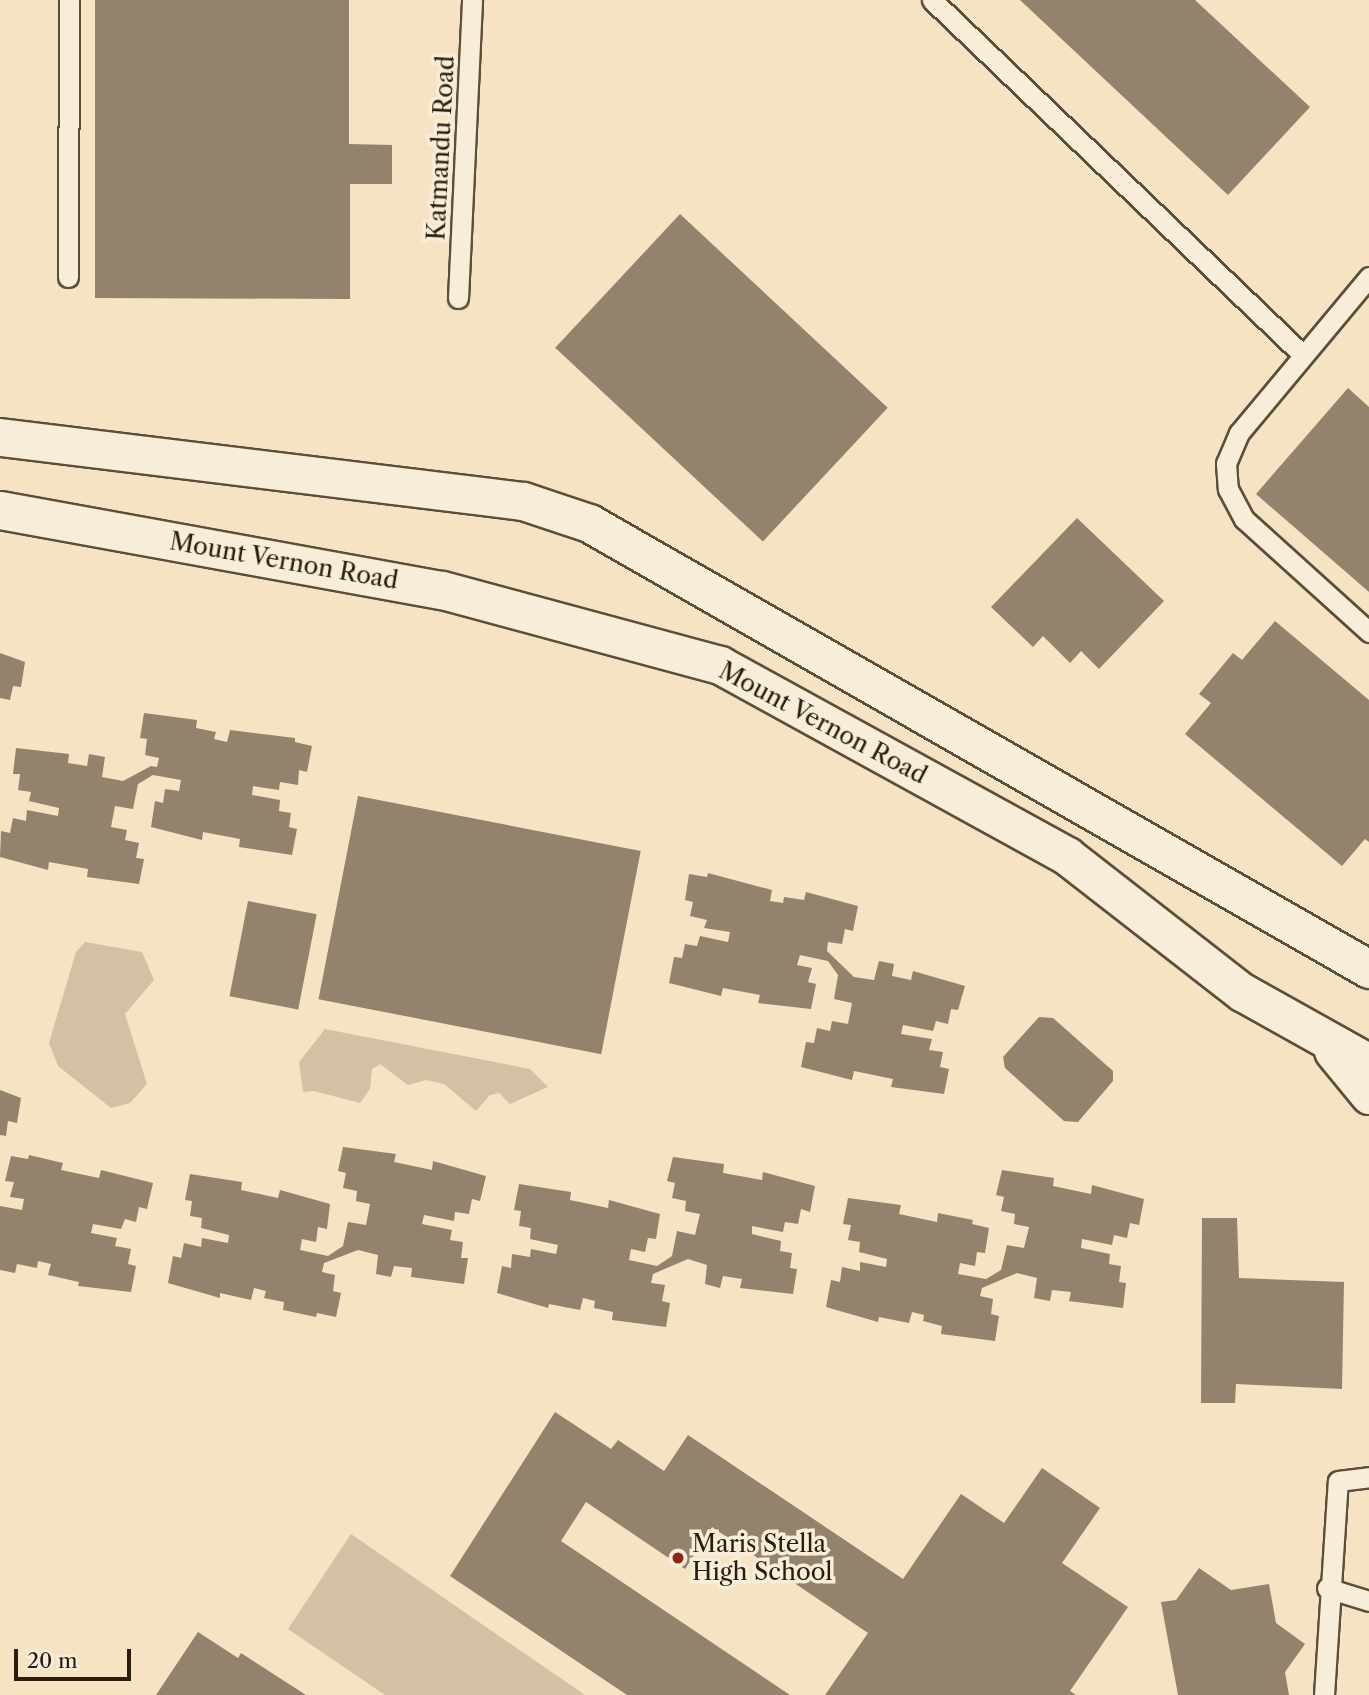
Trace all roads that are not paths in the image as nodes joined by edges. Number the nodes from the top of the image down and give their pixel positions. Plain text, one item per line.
1 (69, 0) edge
2 (472, 0) edge
3 (932, 0) edge
4 (68, 276) dead end
5 (1369, 278) edge
6 (458, 298) dead end
7 (1303, 355) junction
8 (0, 437) edge
9 (0, 510) edge
10 (743, 610) junction
11 (1369, 632) edge
12 (720, 665) junction
13 (1369, 969) edge
14 (1318, 1035) junction
15 (1369, 1063) edge
16 (1369, 1095) edge
17 (1369, 1477) edge
18 (1327, 1588) junction
19 (1369, 1601) edge
20 (1324, 1695) edge

1 - 4 lane
2 - 6 lane, Katmandu Road
3 - 7 lane
5 - 7 lane
7 - 11 lane
8 - 10 street
9 - 12 street, Mount Vernon Road
10 - 12 street
10 - 13 street
12 - 14 street, Mount Vernon Road
14 - 15 street, Mount Vernon Road
14 - 16 street
17 - 18 lane
18 - 19 lane
18 - 20 lane

